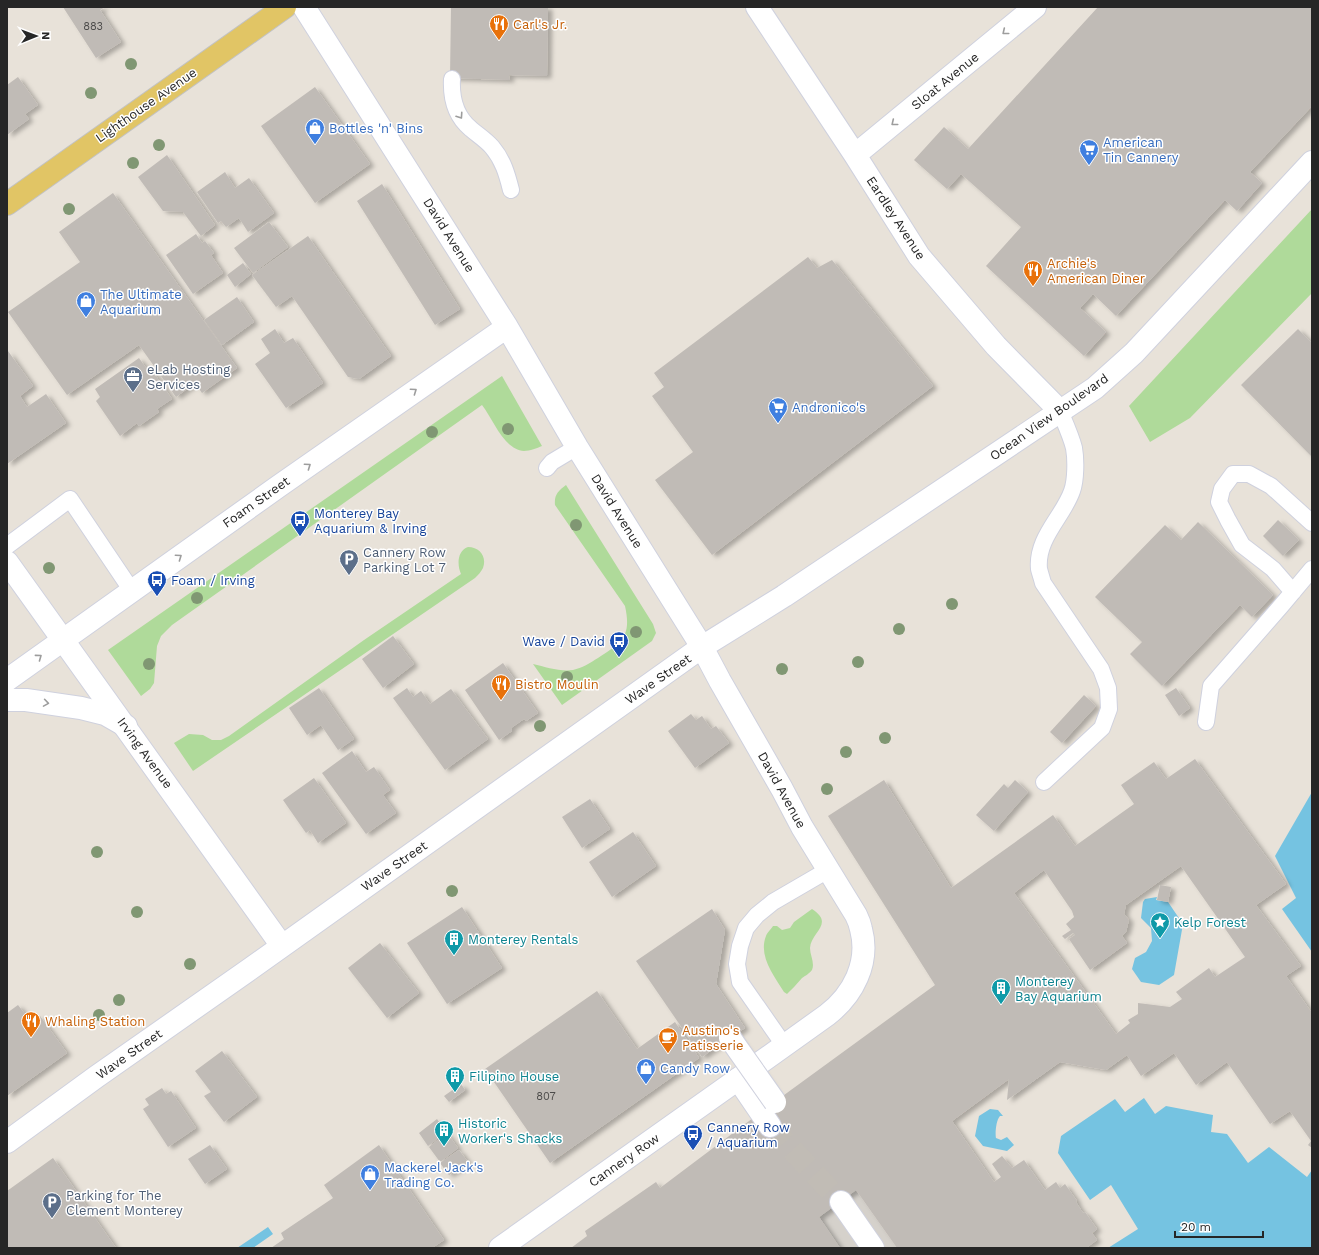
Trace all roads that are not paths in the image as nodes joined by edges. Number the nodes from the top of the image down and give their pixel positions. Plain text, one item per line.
1 (285, 7) edge
2 (304, 7) edge
3 (757, 7) edge
4 (1035, 7) edge
5 (452, 79) dead end
6 (855, 155) junction
7 (1312, 162) edge
8 (511, 190) dead end
9 (7, 204) edge
10 (506, 327) junction
11 (1060, 411) junction
12 (577, 447) junction
13 (547, 468) dead end
14 (1312, 523) edge
15 (7, 546) edge
16 (7, 562) edge
17 (1312, 568) edge
18 (132, 591) junction
19 (1293, 592) junction
20 (784, 596) joint
21 (63, 640) junction
22 (702, 647) junction
23 (7, 680) edge
24 (7, 700) edge
25 (1206, 722) dead end
26 (126, 726) junction
27 (1044, 782) dead end
28 (828, 870) junction
29 (282, 946) junction
30 (818, 1022) joint
31 (730, 1038) dead end
32 (784, 1045) junction
33 (748, 1072) junction
34 (775, 1102) tunnel mouth
35 (770, 1126) tunnel mouth
36 (7, 1142) edge
37 (841, 1202) tunnel mouth
38 (870, 1247) edge
39 (500, 1248) edge

1 - 9 main road, Lighthouse Avenue
2 - 10 street, David Avenue
3 - 6 street, Eardley Avenue
4 -> 6 street, Sloat Avenue
5 -> 8 lane
6 - 11 street, Eardley Avenue
7 - 11 street, Ocean View Boulevard
10 - 12 street, David Avenue
18 -> 10 street, Foam Street
11 - 20 street, Ocean View Boulevard
11 - 27 lane
12 - 13 lane
12 - 22 street, David Avenue
14 - 19 lane
15 - 18 lane
16 - 21 street, Irving Avenue
17 - 19 lane
18 - 21 street, Foam Street
19 - 25 lane
20 - 22 street, Wave Street
23 -> 21 street, Foam Street
21 - 26 street, Irving Avenue
22 - 28 street, David Avenue
22 - 29 street, Wave Street
24 -> 26 street
26 - 29 street, Irving Avenue
28 - 30 street, David Avenue
28 - 32 lane
29 - 36 street, Wave Street
30 - 32 street, Cannery Row
31 - 34 street, bridge
32 - 33 street, Cannery Row
33 - 35 street
33 - 39 street, Cannery Row
37 - 38 street

